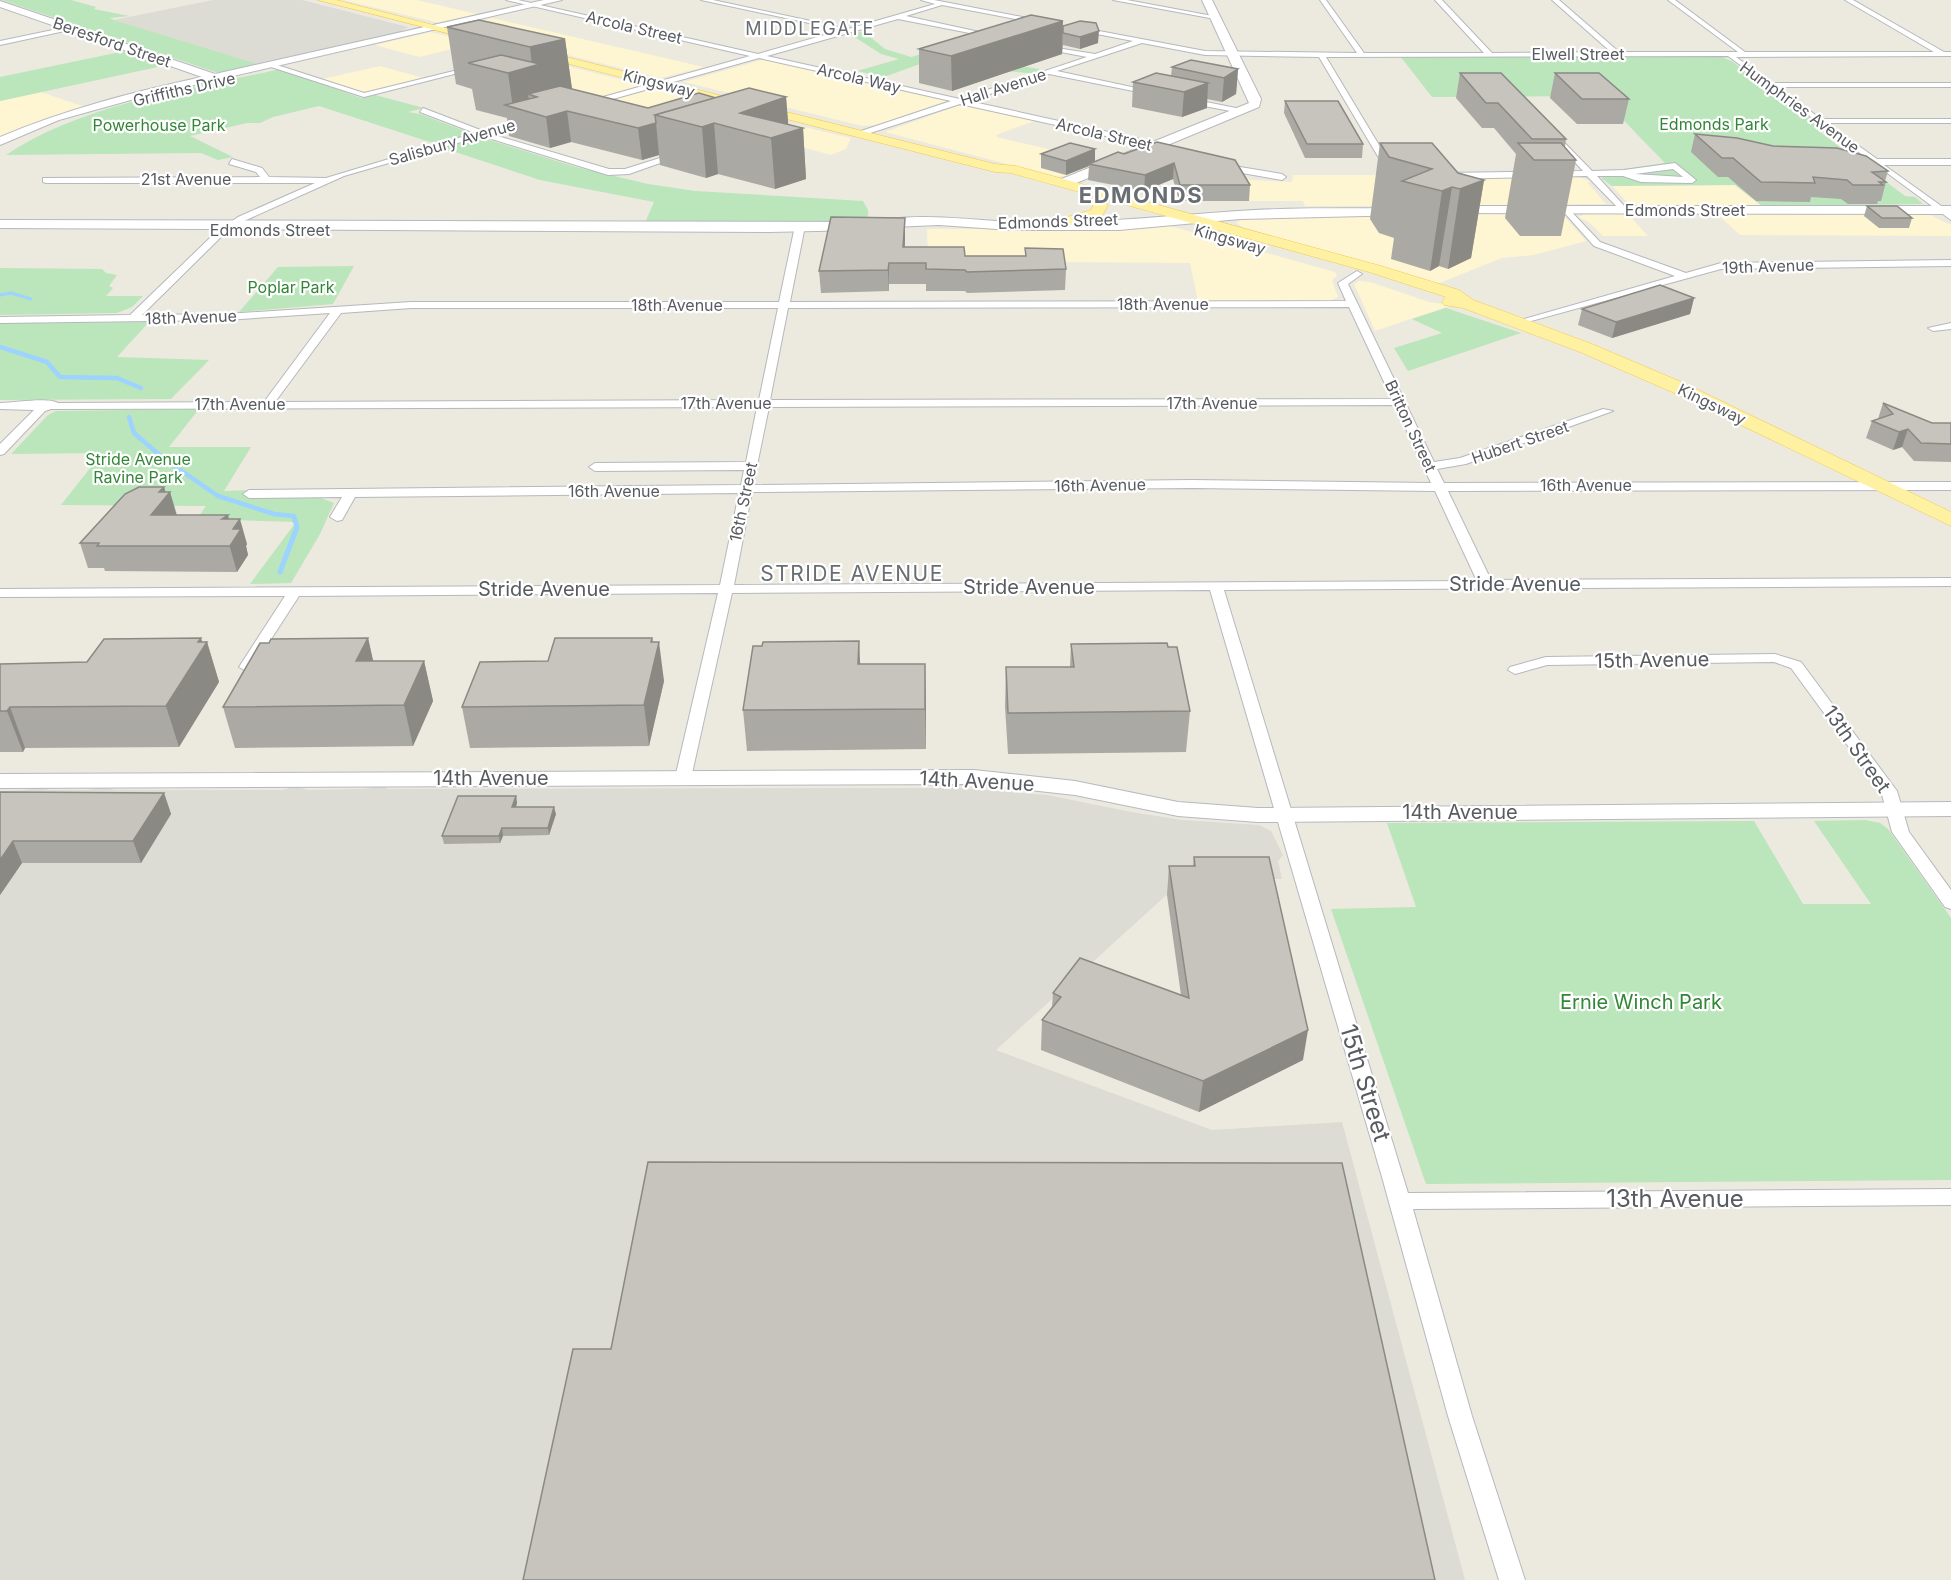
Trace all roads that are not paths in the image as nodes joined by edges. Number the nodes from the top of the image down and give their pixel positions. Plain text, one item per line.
1 (323, 0) edge
2 (509, 0) edge
3 (558, 0) edge
4 (704, 0) edge
5 (924, 0) edge
6 (952, 0) edge
7 (1116, 0) edge
8 (1207, 0) edge
9 (1323, 0) edge
10 (1438, 0) edge
11 (1555, 0) edge
12 (1671, 0) edge
13 (1848, 0) edge
14 (0, 4) edge
15 (943, 4) junction
16 (534, 5) junction
17 (896, 17) junction
18 (1215, 18) junction
19 (417, 23) junction
20 (1055, 25) edge
21 (1066, 27) edge
22 (72, 28) junction
23 (436, 28) junction
24 (849, 30) junction
25 (409, 34) junction
26 (1000, 38) edge
27 (1141, 41) junction
28 (0, 43) edge
29 (497, 43) dead end
30 (1035, 44) edge
31 (529, 53) dead end
32 (1617, 54) junction
33 (1737, 54) junction
34 (1948, 54) edge
35 (759, 55) junction
36 (1321, 55) junction
37 (1362, 55) junction
38 (1490, 55) junction
39 (1095, 57) junction
40 (1235, 58) junction
41 (488, 64) edge
42 (271, 66) junction
43 (1050, 72) junction
44 (219, 79) junction
45 (661, 83) junction
46 (1771, 85) junction
47 (1951, 85) edge
48 (1169, 97) edge
49 (1181, 99) edge
50 (960, 101) junction
51 (580, 106) edge
52 (423, 110) dead end
53 (1241, 111) junction
54 (799, 117) junction
55 (537, 118) edge
56 (1951, 121) edge
57 (1821, 122) junction
58 (778, 124) edge
59 (1546, 125) edge
60 (484, 133) junction
61 (864, 133) junction
62 (1156, 145) junction
63 (0, 148) edge
64 (689, 152) edge
65 (1181, 152) edge
66 (232, 162) dead end
67 (1875, 162) junction
68 (1951, 162) edge
69 (1210, 163) edge
70 (996, 168) junction
71 (1590, 172) junction
72 (1624, 173) junction
73 (1282, 177) dead end
74 (1434, 177) edge
75 (265, 178) junction
76 (1395, 178) edge
77 (46, 180) dead end
78 (326, 180) junction
79 (1064, 183) junction
80 (1095, 201) junction
81 (1433, 210) edge
82 (1567, 210) junction
83 (1623, 210) junction
84 (1948, 212) edge
85 (1164, 217) junction
86 (1072, 220) junction
87 (1237, 223) junction
88 (0, 224) edge
89 (984, 224) junction
90 (800, 226) junction
91 (230, 227) junction
92 (0, 230) edge
93 (1951, 263) edge
94 (1357, 274) junction
95 (1685, 276) junction
96 (783, 304) junction
97 (1354, 304) junction
98 (1467, 304) junction
99 (339, 308) junction
100 (133, 318) junction
101 (0, 320) edge
102 (1521, 323) junction
103 (1951, 326) edge
104 (1933, 328) dead end
105 (1400, 402) junction
106 (762, 403) junction
107 (268, 404) junction
108 (0, 406) edge
109 (43, 407) junction
110 (1607, 411) dead end
111 (0, 451) edge
112 (750, 466) junction
113 (1430, 466) junction
114 (595, 467) dead end
115 (1438, 486) junction
116 (1878, 486) junction
117 (1951, 486) edge
118 (746, 490) junction
119 (249, 494) dead end
120 (350, 494) junction
121 (337, 517) dead end
122 (1951, 520) edge
123 (1951, 582) edge
124 (1486, 585) junction
125 (1216, 586) junction
126 (726, 588) junction
127 (296, 590) junction
128 (0, 593) edge
129 (1790, 662) joint
130 (246, 667) edge
131 (1515, 670) dead end
132 (683, 778) junction
133 (0, 781) edge
134 (1895, 810) junction
135 (1951, 810) edge
136 (1284, 815) junction
137 (1951, 903) edge
138 (1951, 1197) edge
139 (1400, 1201) junction
140 (1512, 1580) edge

1 - 19 main road
2 - 16 street, Arcola Street
3 - 16 street, Griffiths Drive
4 - 24 street
5 - 15 street
6 - 15 street
7 - 18 street
8 - 18 street
9 - 37 street
10 - 38 street
11 - 32 street
12 - 33 street, Humphries Avenue
13 - 34 street
14 - 22 street, Beresford Street
15 - 17 street
15 - 20 street
16 - 23 street, Griffiths Drive
16 - 35 street, Arcola Street
17 - 24 street
17 - 26 street
18 - 40 street
19 - 23 main road
19 - 25 main road
21 - 27 street, Elwell Street
22 - 28 street
22 - 44 street, Beresford Street
23 - 25 street, Griffiths Drive
23 - 29 main road
24 - 35 street
25 - 42 street, Griffiths Drive
27 - 39 street, Hall Avenue
27 - 40 street, Elwell Street
30 - 39 street
31 - 45 main road, Kingsway
32 - 33 street, Elwell Street
32 - 38 street, Elwell Street
33 - 34 street, Elwell Street
33 - 46 street, Humphries Avenue
35 - 45 street
35 - 50 street, Arcola Way
36 - 37 street, Elwell Street
36 - 40 street, Elwell Street
36 - 76 street
37 - 38 street, Elwell Street
39 - 43 street, Hall Avenue
40 - 53 street
41 - 42 street
42 - 44 street, Griffiths Drive
43 - 48 street
43 - 50 street, Hall Avenue
44 - 63 street, Griffiths Drive
45 - 51 street
45 - 54 main road, Kingsway
46 - 47 street
46 - 57 street, Humphries Avenue
49 - 53 street
50 - 61 street, Hall Avenue
50 - 62 street, Arcola Street
52 - 60 street
53 - 62 street
54 - 58 street
54 - 61 main road, Kingsway
55 - 60 street, Salisbury Avenue
56 - 57 street
57 - 67 street, Humphries Avenue
59 - 71 street
60 - 64 street
60 - 78 street, Salisbury Avenue
61 - 70 main road, Kingsway
62 - 65 street, Arcola Street
62 - 79 street
66 - 75 street
67 - 68 street
67 - 84 street, Humphries Avenue
69 - 73 street
70 - 79 main road, Kingsway
70 - 80 main road, Kingsway
71 - 72 street
71 - 74 street
71 - 83 street
72 - 72 street
75 - 77 street, 21st Avenue
75 - 78 street, 21st Avenue
78 - 91 street, Salisbury Avenue
79 - 85 main road, Kingsway
80 - 85 main road, Kingsway
80 - 86 main road
81 - 82 street, Edmonds Street
82 - 83 street, Edmonds Street
82 - 95 street
83 - 84 street, Edmonds Street
85 - 86 street, Edmonds Street
85 - 87 main road, Kingsway
85 - 87 street, Edmonds Street
85 - 89 street, Edmonds Street
85 - 94 main road, Kingsway
86 - 89 street, Edmonds Street
87 - 98 main road, Kingsway
88 - 91 street, Edmonds Street
89 - 90 street, Edmonds Street
90 - 91 street, Edmonds Street
90 - 96 street, 16th Street
91 - 92 street, Edmonds Street
91 - 100 street, Salisbury Avenue
93 - 95 street, 19th Avenue
94 - 97 street, Britton Street
94 - 98 main road, Kingsway
95 - 102 street, 19th Avenue
96 - 97 street, 18th Avenue
96 - 99 street, 18th Avenue
96 - 106 street, 16th Street
97 - 105 street, Britton Street
98 - 102 main road, Kingsway
99 - 100 street, 18th Avenue
99 - 107 street
100 - 101 street, 18th Avenue
102 - 116 main road, Kingsway
103 - 104 street
105 - 106 street, 17th Avenue
105 - 113 street, Britton Street
106 - 107 street, 17th Avenue
106 - 112 street, 16th Street
107 - 109 street, 17th Avenue
108 - 109 street, 17th Avenue
109 - 111 street
110 - 113 street, Hubert Street
112 - 114 street
112 - 118 street, 16th Street
113 - 115 street, Britton Street
115 - 116 street, 16th Avenue
115 - 118 street, 16th Avenue
115 - 124 street, Britton Street
116 - 117 street, 16th Avenue
116 - 122 main road, Kingsway
118 - 120 street, 16th Avenue
118 - 126 street, 16th Street
119 - 120 street, 16th Avenue
120 - 121 street
123 - 124 street, Stride Avenue
124 - 125 street, Stride Avenue
125 - 126 street, Stride Avenue
125 - 136 street, 15th Street
126 - 127 street, Stride Avenue
126 - 132 street, 16th Street
127 - 128 street, Stride Avenue
127 - 130 street
129 - 131 street, 15th Avenue
129 - 134 street, 13th Street
132 - 133 street, 14th Avenue
132 - 136 street, 14th Avenue
134 - 135 street, 14th Avenue
134 - 136 street, 14th Avenue
134 - 137 street, 13th Street
136 - 139 street, 15th Street
138 - 139 street, 13th Avenue
139 - 140 street, 15th Street

